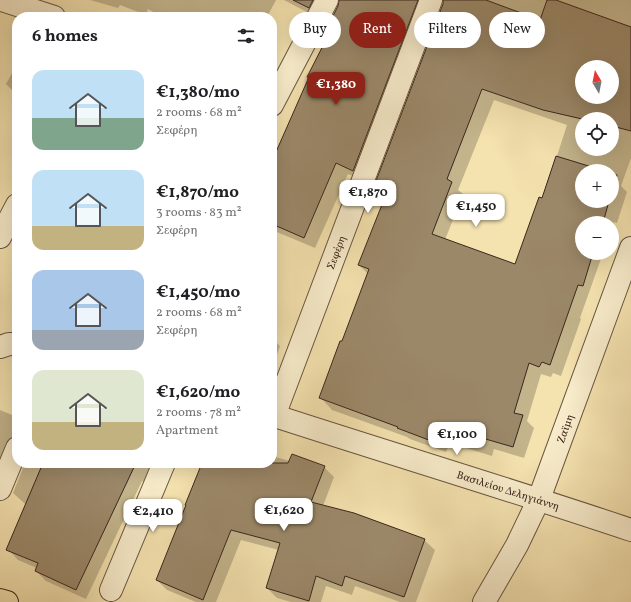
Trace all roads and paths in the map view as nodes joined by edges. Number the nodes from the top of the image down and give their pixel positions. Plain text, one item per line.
1 (2, 0) edge
2 (327, 0) edge
3 (431, 0) edge
4 (39, 12) edge
5 (277, 92) edge
6 (12, 214) edge
7 (0, 236) edge
8 (631, 248) edge
9 (12, 344) edge
10 (0, 346) edge
11 (277, 404) edge
12 (277, 416) edge
13 (12, 460) edge
14 (162, 468) edge
15 (0, 489) edge
16 (540, 499) junction
17 (631, 530) edge
18 (110, 590) dead end
19 (0, 600) edge
20 (7, 602) edge
21 (484, 602) edge

1 - 4 street
2 - 5 street
3 - 11 street, Σεφέρη
6 - 7 street
8 - 16 street, Ζαϊμη
9 - 10 street
12 - 16 street, Βασιλείου Δεληγιάννη
13 - 15 street
14 - 18 street
16 - 17 street, Βασιλείου Δεληγιάννη
16 - 21 street, Ζαϊμη
19 - 20 highway

